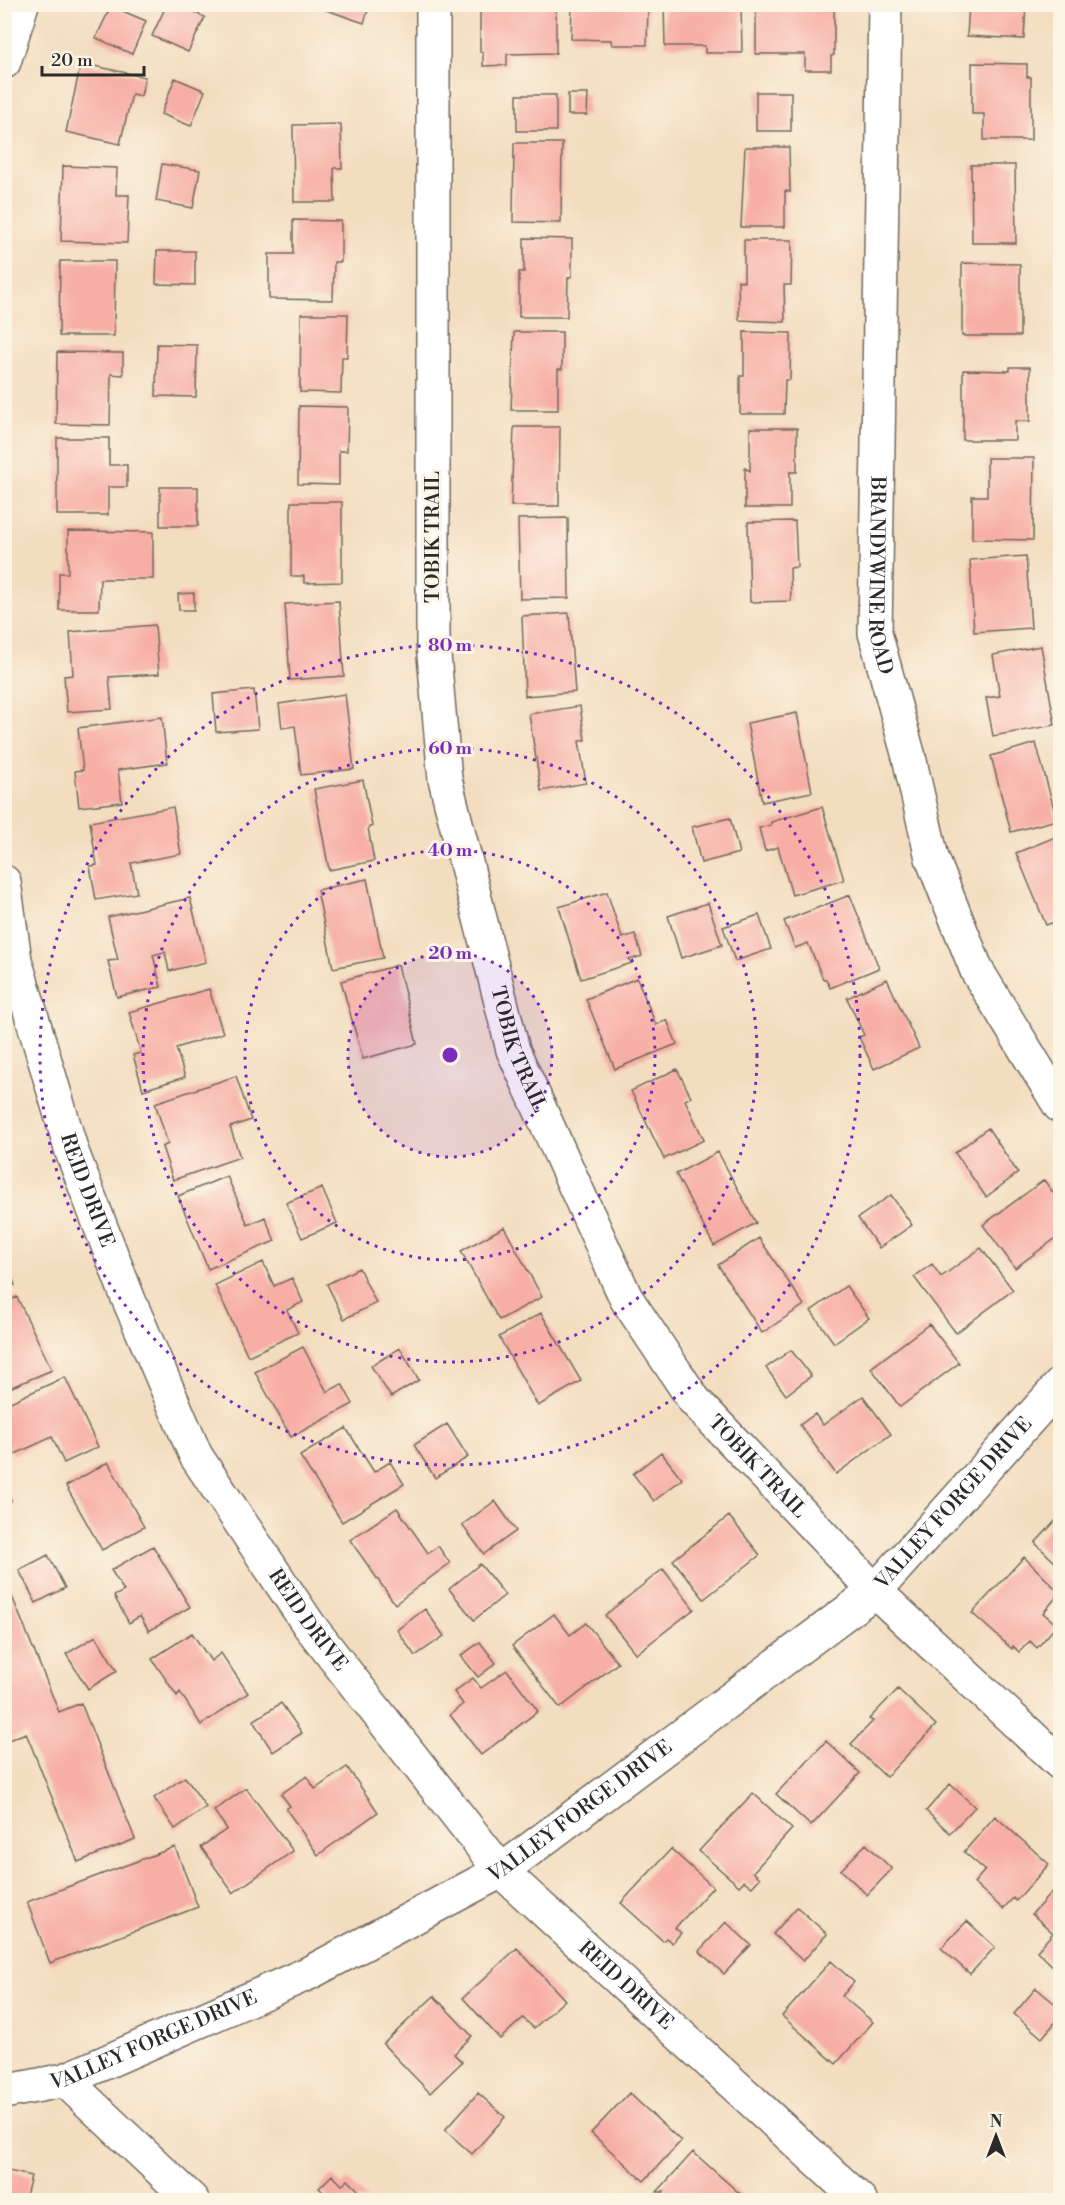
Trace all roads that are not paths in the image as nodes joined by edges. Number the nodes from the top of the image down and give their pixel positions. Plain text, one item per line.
1 (22, 4) edge
2 (434, 4) edge
3 (885, 4) edge
4 (4, 62) edge
5 (4, 882) edge
6 (1060, 1106) edge
7 (1060, 1385) edge
8 (875, 1591) junction
9 (1060, 1763) edge
10 (501, 1871) junction
11 (65, 2080) junction
12 (4, 2092) edge
13 (192, 2200) edge
14 (860, 2200) edge

1 - 4 street
2 - 8 street, TOBIK TRAIL
3 - 6 street, BRANDYWINE ROAD
5 - 10 street, REID DRIVE
7 - 8 street, VALLEY FORGE DRIVE
8 - 9 street, TOBIK TRAIL
8 - 10 street, VALLEY FORGE DRIVE
10 - 11 street, VALLEY FORGE DRIVE
10 - 14 street, REID DRIVE
11 - 12 street, VALLEY FORGE DRIVE
11 - 13 street

